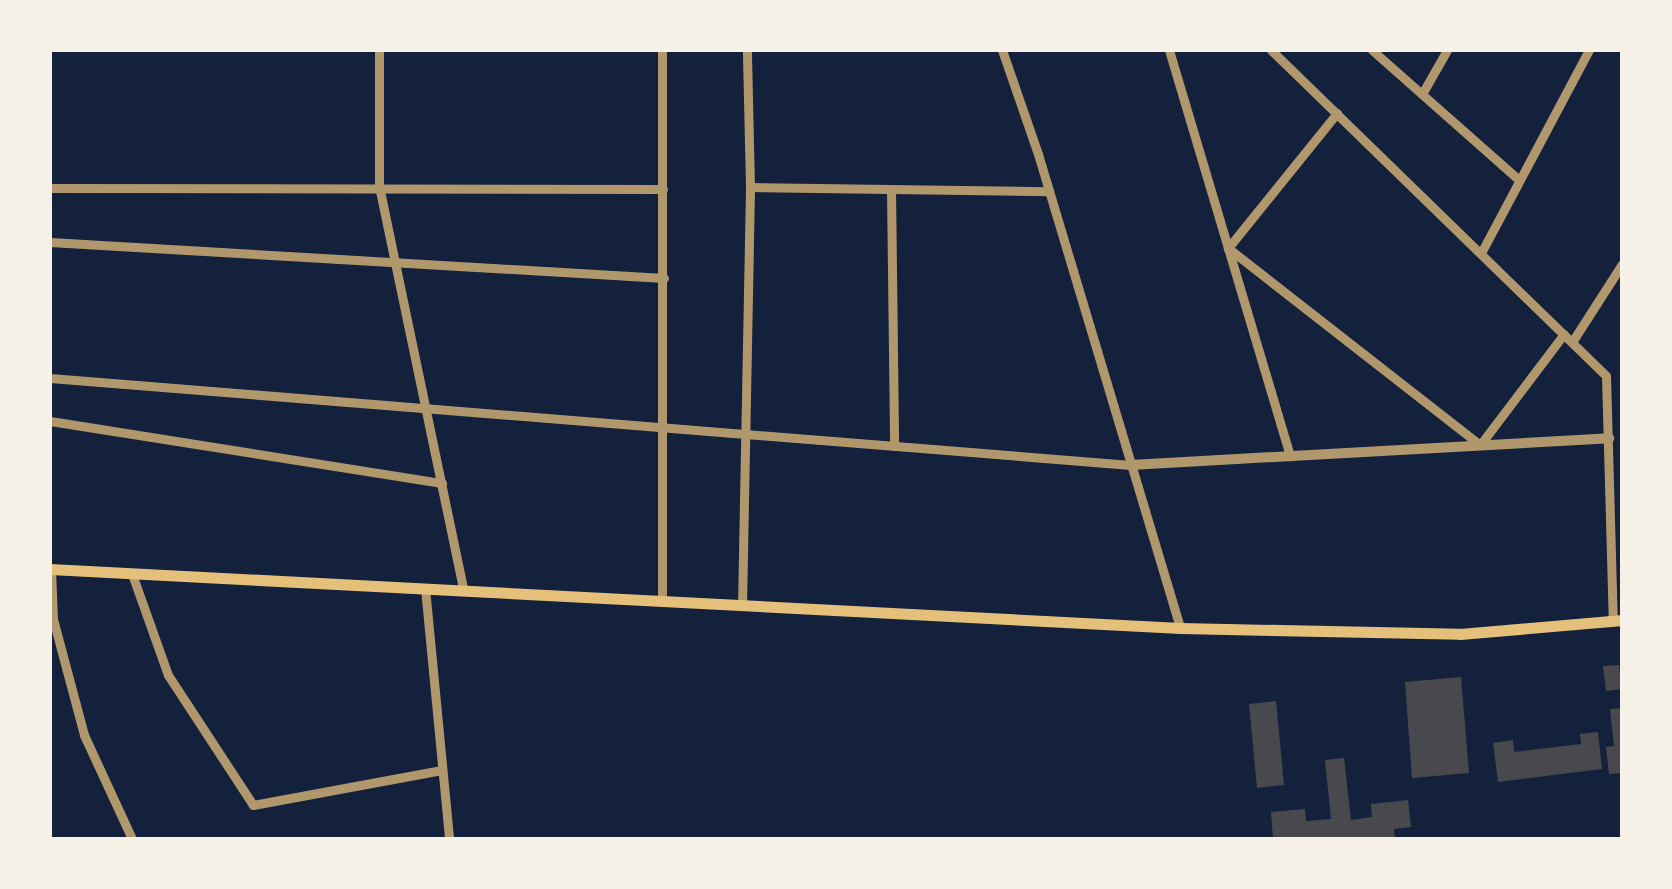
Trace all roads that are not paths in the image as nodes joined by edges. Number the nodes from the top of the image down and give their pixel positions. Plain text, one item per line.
1 (379, 50) edge
2 (662, 50) edge
3 (747, 50) edge
4 (1002, 50) edge
5 (1169, 50) edge
6 (1272, 50) edge
7 (1372, 50) edge
8 (1447, 50) edge
9 (1590, 50) edge
10 (1422, 94) junction
11 (1336, 113) junction
12 (1518, 178) junction
13 (750, 187) junction
14 (50, 188) edge
15 (379, 188) junction
16 (663, 189) junction
17 (891, 189) junction
18 (1049, 191) junction
19 (50, 242) edge
20 (1228, 248) junction
21 (1481, 253) junction
22 (395, 262) junction
23 (1622, 264) edge
24 (664, 278) junction
25 (1568, 338) junction
26 (50, 378) edge
27 (426, 410) junction
28 (50, 421) edge
29 (666, 428) junction
30 (1622, 428) edge
31 (746, 435) junction
32 (1609, 438) junction
33 (1480, 445) junction
34 (894, 446) junction
35 (1290, 456) junction
36 (1131, 465) junction
37 (442, 483) junction
38 (50, 569) edge
39 (132, 574) junction
40 (425, 588) junction
41 (463, 589) junction
42 (662, 600) junction
43 (742, 606) junction
44 (1617, 620) edge
45 (1180, 628) junction
46 (442, 770) junction
47 (132, 839) edge
48 (448, 839) edge

1 - 15 street
2 - 16 street
3 - 13 street
4 - 18 street
5 - 20 street
6 - 11 street
7 - 10 street
8 - 10 street
9 - 12 street
10 - 12 street
11 - 20 street
11 - 21 street
12 - 21 street
13 - 17 street
13 - 31 street
14 - 15 street
15 - 16 street
15 - 22 street
16 - 24 street
17 - 18 street
17 - 34 street
18 - 36 street
19 - 22 street
20 - 33 street
20 - 35 street
21 - 25 street
22 - 24 street
22 - 27 street
23 - 25 street
24 - 29 street
25 - 32 street
25 - 33 street
26 - 27 street
27 - 29 street
27 - 37 street
28 - 37 street
29 - 31 street
29 - 42 street
30 - 32 street
31 - 34 street
31 - 43 street
32 - 33 street
32 - 44 street
33 - 35 street
34 - 36 street
35 - 36 street
36 - 45 street
37 - 41 street
38 - 39 main road
38 - 47 street
39 - 40 main road
39 - 46 street
40 - 41 main road
40 - 46 street
41 - 42 main road
42 - 43 main road
43 - 45 main road
44 - 45 main road
46 - 48 street

